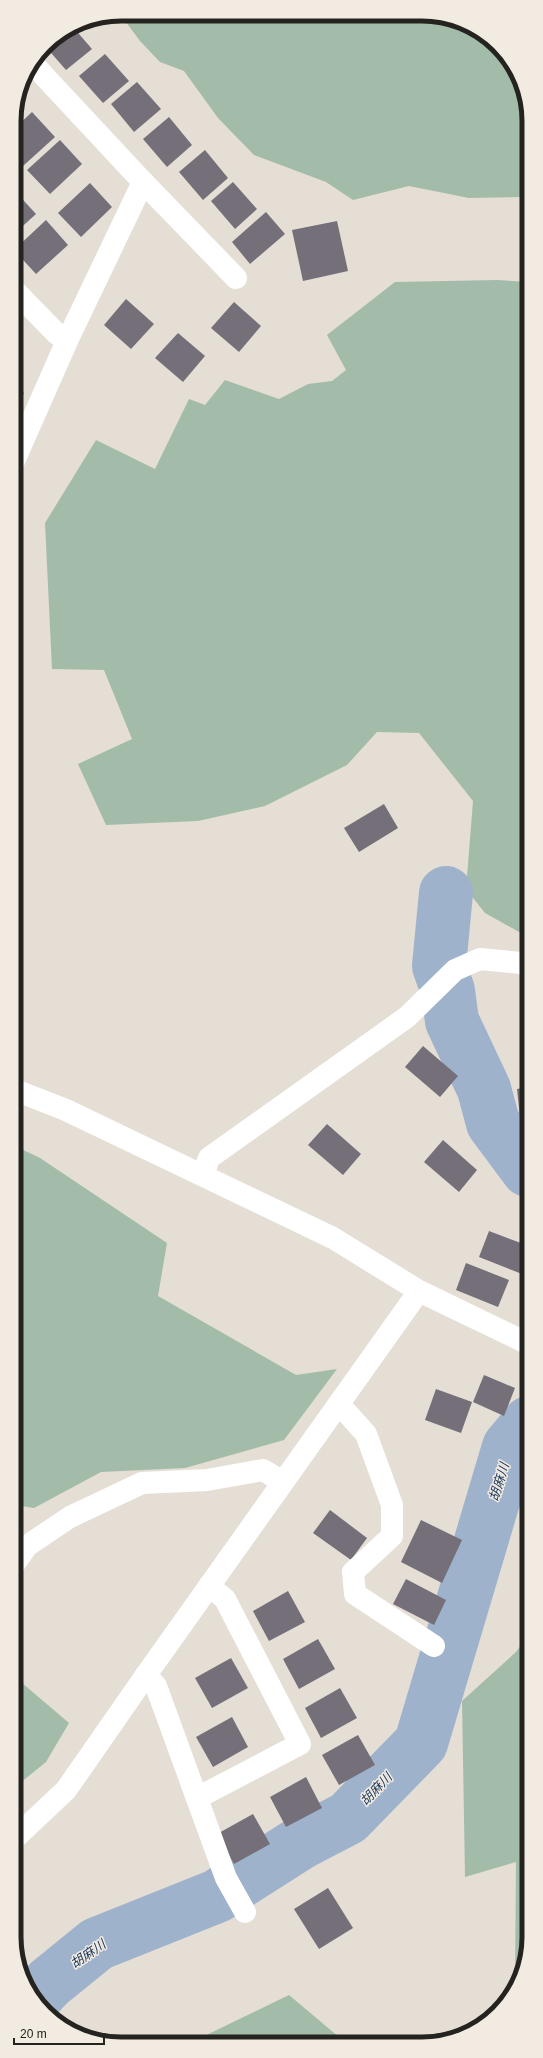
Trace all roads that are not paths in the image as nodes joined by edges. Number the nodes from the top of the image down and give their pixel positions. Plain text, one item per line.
1 (37, 68) edge
2 (143, 182) junction
3 (236, 278) dead end
4 (21, 297) edge
5 (67, 341) junction
6 (21, 445) edge
7 (522, 964) edge
8 (21, 1092) edge
9 (203, 1175) junction
10 (419, 1291) junction
11 (522, 1341) edge
12 (339, 1404) junction
13 (283, 1482) junction
14 (21, 1554) edge
15 (209, 1586) junction
16 (434, 1646) dead end
17 (146, 1675) junction
18 (197, 1798) junction
19 (21, 1832) edge
20 (245, 1912) dead end

1 - 2 street
2 - 3 street
2 - 5 street
4 - 5 street
5 - 6 street
7 - 9 street
8 - 9 street
9 - 10 street
10 - 11 street
10 - 12 street
12 - 13 street
12 - 16 street
13 - 14 street
13 - 15 street
15 - 17 street
15 - 18 street
17 - 18 street
17 - 19 street
18 - 20 street

